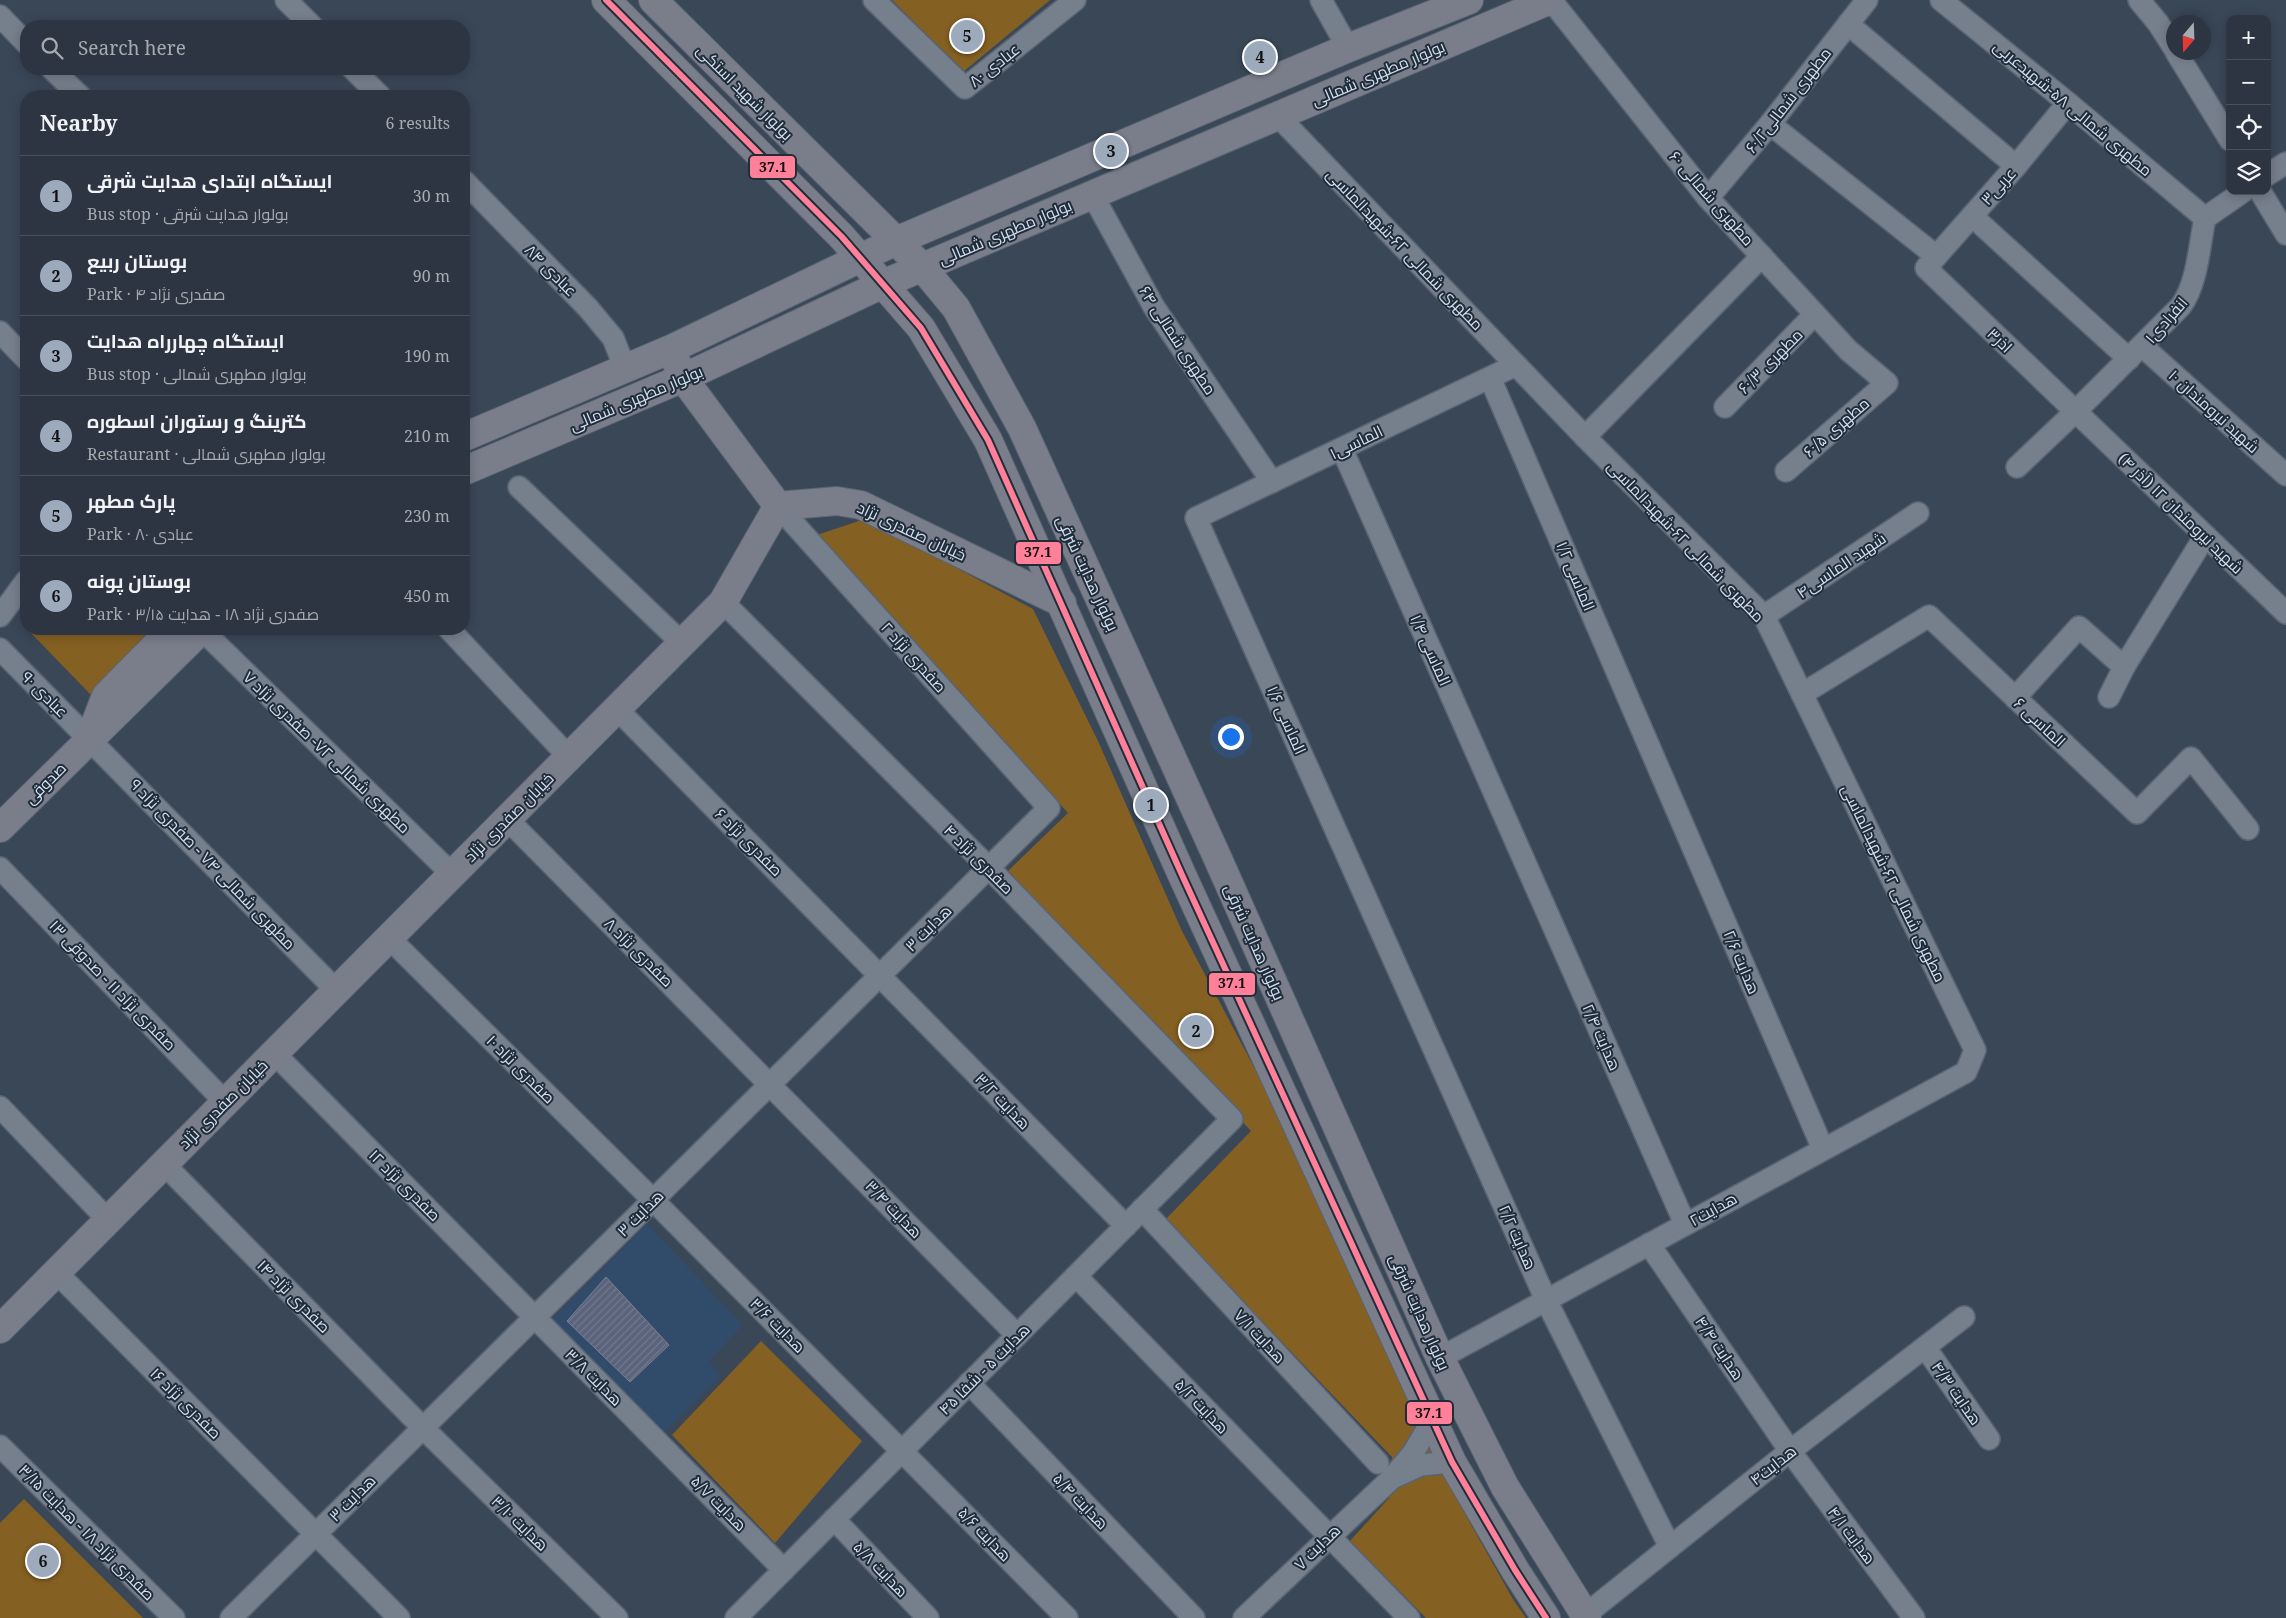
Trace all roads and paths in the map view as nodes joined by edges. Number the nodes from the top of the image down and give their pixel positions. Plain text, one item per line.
1 (286, 0) edge
2 (606, 0) edge
3 (653, 0) edge
4 (874, 0) edge
5 (1075, 0) edge
6 (1321, 0) edge
7 (1469, 0) edge
8 (1551, 0) edge
9 (1867, 0) edge
10 (1941, 0) edge
11 (2140, 0) edge
12 (0, 16) edge
13 (306, 20) edge
14 (1848, 24) junction
15 (2166, 35) edge
16 (20, 36) edge
17 (1348, 48) junction
18 (2181, 60) edge
19 (58, 75) edge
20 (359, 75) edge
21 (74, 90) edge
22 (374, 90) edge
23 (2068, 103) junction
24 (1277, 115) junction
25 (1770, 124) junction
26 (2226, 133) edge
27 (2286, 163) edge
28 (2016, 166) junction
29 (2271, 172) edge
30 (470, 187) edge
31 (1092, 194) junction
32 (2238, 195) edge
33 (2262, 195) edge
34 (1708, 198) junction
35 (1972, 216) junction
36 (2205, 218) junction
37 (2286, 234) edge
38 (896, 241) junction
39 (1762, 256) junction
40 (861, 259) junction
41 (1931, 262) junction
42 (922, 267) junction
43 (882, 284) junction
44 (1816, 314) junction
45 (0, 332) edge
46 (670, 349) junction
47 (2136, 352) junction
48 (20, 353) edge
49 (1516, 366) junction
50 (625, 368) junction
51 (683, 378) junction
52 (1490, 378) junction
53 (1887, 383) joint
54 (1725, 407) dead end
55 (2075, 412) junction
56 (470, 434) edge
57 (1585, 437) junction
58 (1342, 449) junction
59 (2017, 467) dead end
60 (470, 468) edge
61 (1786, 471) dead end
62 (2286, 476) edge
63 (1272, 482) junction
64 (519, 487) dead end
65 (778, 506) junction
66 (1918, 513) dead end
67 (1196, 518) joint
68 (2205, 536) junction
69 (20, 589) edge
70 (723, 602) junction
71 (1062, 603) junction
72 (2286, 613) edge
73 (0, 616) edge
74 (1764, 616) junction
75 (166, 635) edge
76 (196, 635) edge
77 (208, 635) edge
78 (454, 635) edge
79 (682, 643) junction
80 (0, 649) edge
81 (2124, 667) junction
82 (1802, 694) junction
83 (2109, 697) dead end
84 (2015, 698) junction
85 (616, 709) junction
86 (90, 739) junction
87 (569, 757) junction
88 (1662, 775) joint
89 (1049, 808) joint
90 (507, 819) junction
91 (0, 828) edge
92 (2248, 829) dead end
93 (1520, 850) joint
94 (0, 868) edge
95 (989, 868) junction
96 (452, 874) junction
97 (1377, 922) joint
98 (389, 938) junction
99 (880, 976) junction
100 (336, 990) junction
101 (1975, 1050) joint
102 (274, 1053) junction
103 (771, 1084) junction
104 (225, 1102) junction
105 (0, 1107) edge
106 (1232, 1119) joint
107 (1823, 1149) junction
108 (164, 1164) junction
109 (653, 1200) junction
110 (1142, 1209) junction
111 (108, 1220) junction
112 (1685, 1224) junction
113 (1126, 1226) junction
114 (1649, 1244) junction
115 (56, 1272) junction
116 (1076, 1276) junction
117 (1546, 1300) junction
118 (535, 1317) junction
119 (1964, 1317) dead end
120 (0, 1328) edge
121 (1017, 1335) junction
122 (1925, 1347) junction
123 (1440, 1358) junction
124 (969, 1383) junction
125 (1433, 1419) junction
126 (423, 1428) junction
127 (654, 1437) joint
128 (1989, 1439) dead end
129 (0, 1446) edge
130 (902, 1450) junction
131 (1790, 1451) junction
132 (1452, 1462) junction
133 (1385, 1470) junction
134 (834, 1519) junction
135 (315, 1535) junction
136 (1329, 1536) junction
137 (1670, 1547) junction
138 (784, 1570) junction
139 (1586, 1616) edge
140 (174, 1618) edge
141 (231, 1618) edge
142 (399, 1618) edge
143 (617, 1618) edge
144 (736, 1618) edge
145 (928, 1618) edge
146 (1067, 1618) edge
147 (1194, 1618) edge
148 (1244, 1618) edge
149 (1409, 1618) edge
150 (1546, 1618) edge
151 (1914, 1618) edge

1 - 13 street
2 - 40 main road, بولوار شهید استکی
3 - 38 main road, بولوار شهید استکی
4 - 5 street, عبادی ۸۰
6 - 17 street
7 - 17 main road, بولوار مطهری شمالی
8 - 24 main road, بولوار مطهری شمالی
8 - 34 street, مطهری شمالی ۶۰
9 - 14 street, مطهری شمالی۶۰/۲
10 - 23 street, مطهری شمالی ۵۸-شهیدعربی
11 - 15 street
12 - 16 street
14 - 25 street, مطهری شمالی۶۰/۲
14 - 28 street
17 - 38 main road, بولوار مطهری شمالی
18 - 26 street
19 - 21 street
20 - 22 street
23 - 28 street, عربی۳
23 - 36 street, مطهری شمالی ۵۸-شهیدعربی
24 - 31 main road, بولوار مطهری شمالی
24 - 49 street, مطهری شمالی ۶۲-شهیدالماسی
25 - 34 street, مطهری شمالی۶۰/۲
25 - 41 street, اذر۳
27 - 29 street
28 - 35 street, عربی۳
30 - 50 street, عبادی ۸۴
31 - 42 main road, بولوار مطهری شمالی
31 - 63 street, مطهری شمالی ۶۴
32 - 36 street
33 - 37 street
34 - 39 street, مطهری شمالی ۶۰
35 - 41 street, عربی۳
35 - 47 street, شهید نیرومندان ۱۰
36 - 47 street, انفرادی۱
38 - 40 main road, بولوار مطهری شمالی
38 - 42 main road, بولوار شهید استکی
39 - 44 street, مطهری شمالی ۶۰
39 - 57 street
40 - 43 main road, بولوار هدایت شرقی
40 - 46 main road, بولوار مطهری شمالی
41 - 55 street, اذر۳
42 - 43 main road, بولوار مطهری شمالی
42 - 123 main road, بولوار هدایت شرقی
43 - 51 main road, بولوار مطهری شمالی
43 - 71 main road, بولوار هدایت شرقی
44 - 53 street, مطهری شمالی ۶۰
44 - 54 street, مطهری ۶۰/۳
45 - 48 street
46 - 50 main road, بولوار مطهری شمالی
46 - 51 main road
47 - 55 street, انفرادی۱
47 - 62 street, شهید نیرومندان ۱۰
49 - 52 street, الماسی۱
49 - 57 street, مطهری شمالی ۶۲-شهیدالماسی
50 - 56 main road, بولوار مطهری شمالی
51 - 60 main road, بولوار مطهری شمالی
51 - 65 main road
52 - 58 street, الماسی۱
52 - 88 street, الماسی ۱/۲
53 - 61 street, مطهری ۶۰/۵
55 - 59 street
55 - 68 street, شهید نیرومندان ۱۲ (آذر ۴)
57 - 74 street, مطهری شمالی ۶۲-شهیدالماسی
58 - 63 street, الماسی۱
58 - 93 street, الماسی ۱/۴
63 - 67 street, الماسی۱
64 - 79 street
65 - 70 main road, خیابان صفدری نژاد
65 - 71 main road, خیابان صفدری نژاد
65 - 89 street, صفدری نژاد ۲
66 - 74 street, شهید الماسی۴
67 - 97 street, الماسی ۱/۶
68 - 72 street, شهید نیرومندان ۱۲ (آذر ۴)
68 - 81 street
69 - 73 street
70 - 79 main road, خیابان صفدری نژاد
70 - 95 street, صفدری نژاد ۴
71 - 125 main road, بولوار هدایت شرقی
74 - 82 street, مطهری شمالی ۶۲-شهیدالماسی
75 - 86 main road
76 - 86 main road
77 - 96 street, مطهری شمالی ۷۲- صفدری نژاد ۷
78 - 87 street
79 - 85 main road, خیابان صفدری نژاد
80 - 86 street, عبادی ۹۰
81 - 83 street
81 - 84 street
82 - 84 street, الماسی ۶
82 - 101 street, مطهری شمالی ۶۲-شهیدالماسی
84 - 92 street, الماسی ۶
85 - 87 main road, خیابان صفدری نژاد
85 - 99 street, صفدری نژاد ۶
86 - 91 main road, صدوقی
86 - 100 street, مطهری شمالی ۷۴ - صفدری نژاد ۹
87 - 90 main road, خیابان صفدری نژاد
88 - 107 street, هدایت ۲/۶
89 - 95 street, هدایت ۳
90 - 96 main road, خیابان صفدری نژاد
90 - 103 street, صفدری نژاد ۸
93 - 112 street, هدایت ۲/۴
94 - 104 street, صفدری نژاد ۱۱ - صدوقی ۱۳
95 - 99 street, هدایت ۳
95 - 106 street, صفدری نژاد ۴
96 - 98 main road, خیابان صفدری نژاد
97 - 117 street, هدایت ۲/۲
98 - 100 main road, خیابان صفدری نژاد
98 - 109 street, صفدری نژاد ۱۰
99 - 103 street, هدایت ۳
99 - 113 street, هدایت ۳/۲
100 - 102 main road, خیابان صفدری نژاد
101 - 107 street, هدایت۲
102 - 104 main road, خیابان صفدری نژاد
102 - 118 street, صفدری نژاد ۱۲
103 - 109 street, هدایت ۳
103 - 121 street, هدایت ۳/۴
104 - 108 main road, خیابان صفدری نژاد
105 - 111 street
106 - 110 street, هدایت ۵ - شفا ۴۵
107 - 112 street, هدایت۲
108 - 111 main road, خیابان صفدری نژاد
108 - 126 street, صفدری نژاد ۱۴
109 - 118 street, هدایت ۳
109 - 130 street, هدایت ۳/۶
110 - 113 street, هدایت ۵ - شفا ۴۵
110 - 133 street, هدایت ۷/۱
111 - 115 main road, خیابان صفدری نژاد
112 - 114 street, هدایت۲
113 - 116 street, هدایت ۵ - شفا ۴۵
114 - 117 street, هدایت۲
114 - 131 street, هدایت ۴/۴
115 - 120 main road, خیابان صفدری نژاد
115 - 135 street, صفدری نژاد ۱۶
116 - 121 street, هدایت ۵ - شفا ۴۵
116 - 136 street, هدایت ۵/۲
117 - 123 street, هدایت۲
117 - 137 street, هدایت ۲/۲
118 - 126 street, هدایت ۳
118 - 127 street, هدایت ۳/۸
119 - 122 street, هدایت۴
121 - 124 street, هدایت ۵ - شفا ۴۵
122 - 128 street, هدایت ۴/۳
122 - 131 street, هدایت۴
123 - 139 main road, بولوار هدایت شرقی
124 - 130 street, هدایت ۵ - شفا ۴۵
124 - 147 street, هدایت ۵/۴
125 - 132 main road, بولوار هدایت شرقی
125 - 133 street, هدایت ۷
126 - 135 street, هدایت ۳
126 - 143 street, هدایت ۳/۱۰
127 - 138 street, هدایت ۵/۷
129 - 140 street, صفدری نژاد ۱۸ - هدایت ۳/۱۵
130 - 134 street, هدایت ۵ - شفا ۴۵
130 - 146 street, هدایت ۵/۶
131 - 137 street, هدایت۴
131 - 151 street, هدایت ۴/۱
132 - 133 street, هدایت ۷
132 - 150 main road, بولوار هدایت شرقی
133 - 136 street, هدایت ۷
134 - 138 street, هدایت ۵ - شفا ۴۵
134 - 145 street, هدایت ۵/۸
135 - 141 street, هدایت ۳
135 - 142 street, صفدری نژاد ۱۶
136 - 148 street, هدایت ۷
136 - 149 street, هدایت ۵/۲
137 - 139 street, هدایت۴
138 - 144 street, هدایت ۵ - شفا ۴۵

